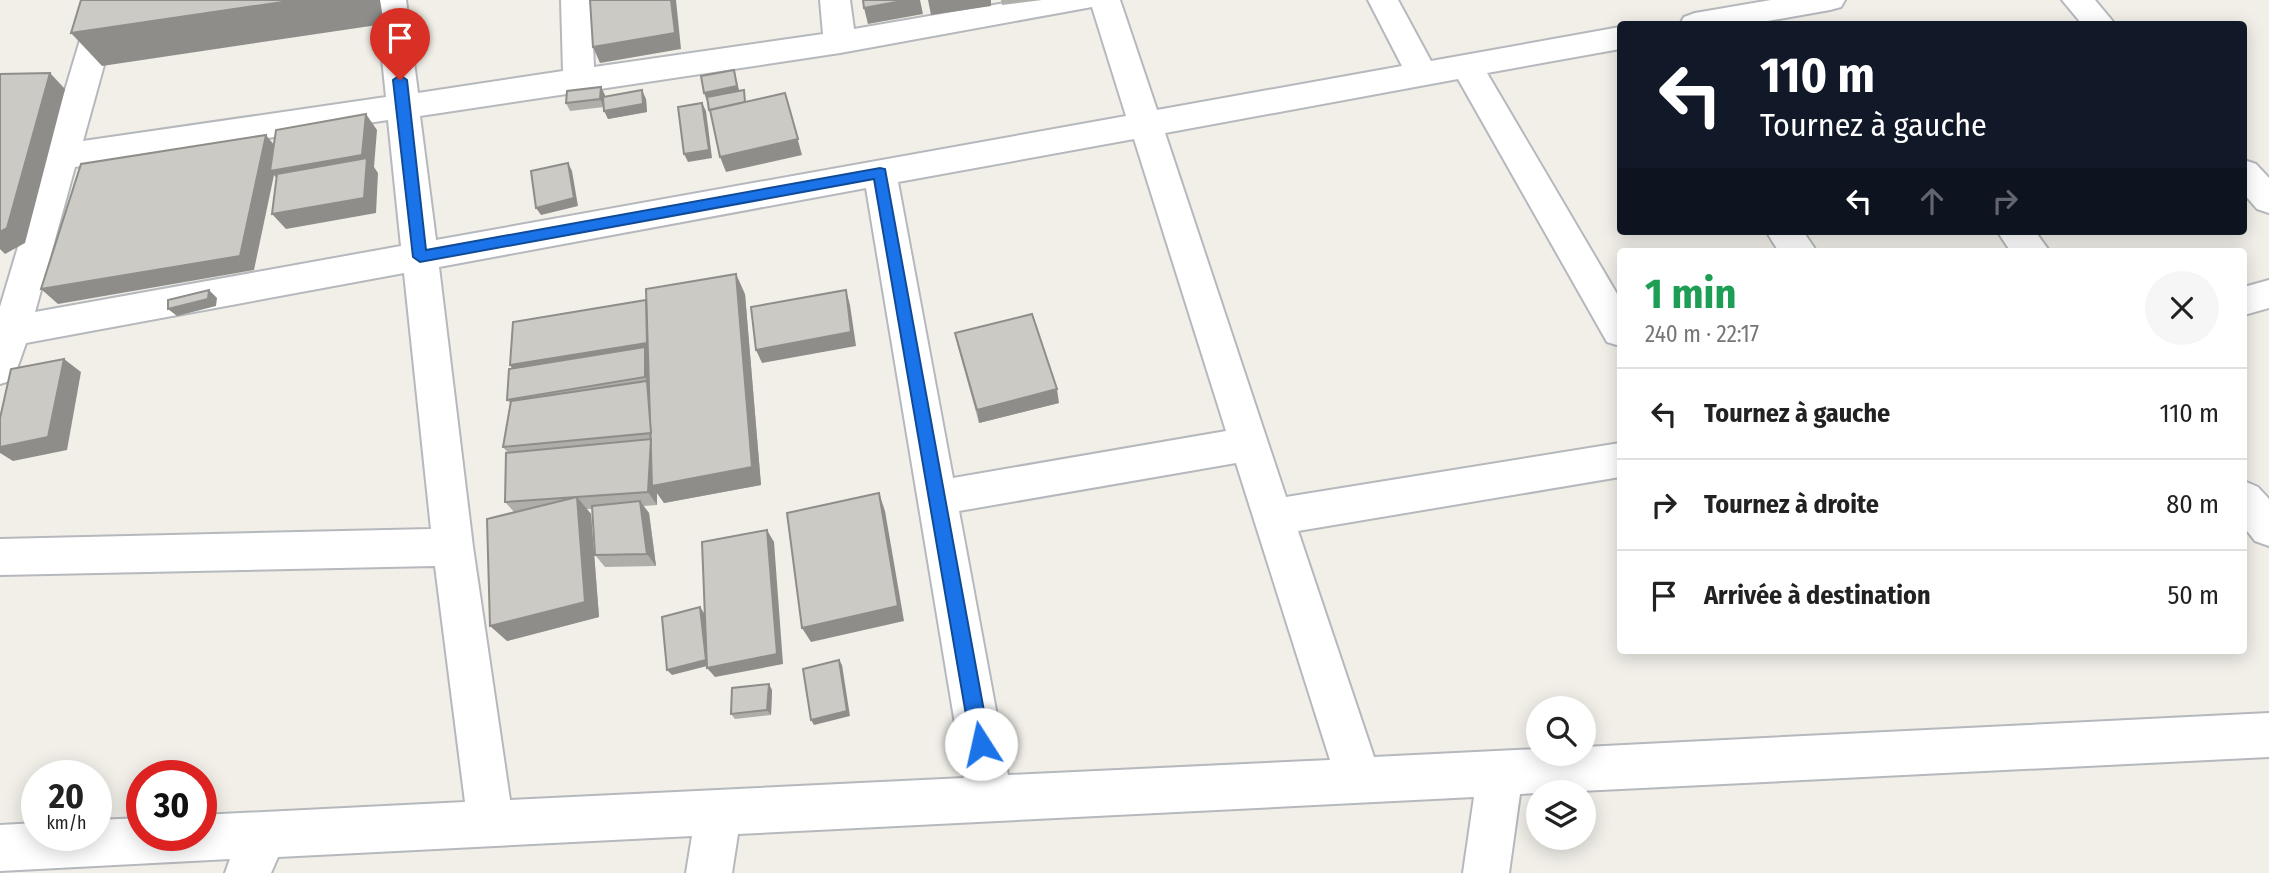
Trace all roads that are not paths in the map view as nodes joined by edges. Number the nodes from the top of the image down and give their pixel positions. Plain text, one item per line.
1 (107, 0) edge
2 (391, 0) edge
3 (576, 0) edge
4 (835, 0) edge
5 (1082, 0) edge
6 (1105, 0) edge
7 (1383, 0) edge
8 (2077, 0) edge
9 (1829, 9) edge
10 (1710, 15) edge
11 (2097, 21) edge
12 (1617, 39) edge
13 (840, 42) junction
14 (1467, 66) junction
15 (1422, 74) junction
16 (579, 80) junction
17 (403, 106) junction
18 (1145, 123) junction
19 (60, 157) junction
20 (880, 173) junction
21 (2247, 176) edge
22 (2269, 200) edge
23 (420, 257) junction
24 (13, 276) edge
25 (2269, 294) edge
26 (2247, 300) edge
27 (1617, 326) edge
28 (11, 331) junction
29 (0, 369) edge
30 (1249, 444) junction
31 (1617, 460) edge
32 (936, 498) junction
33 (2247, 502) edge
34 (1273, 517) junction
35 (2269, 528) edge
36 (453, 547) junction
37 (0, 556) edge
38 (2269, 735) edge
39 (1500, 773) junction
40 (1359, 781) junction
41 (990, 799) junction
42 (719, 813) junction
43 (491, 824) junction
44 (0, 848) edge
45 (256, 854) edge
46 (709, 873) edge
47 (1486, 873) edge

1 - 19 street
2 - 17 street
3 - 16 street
4 - 13 street
5 - 13 street
6 - 18 street
7 - 15 street
8 - 11 street
9 - 10 street
12 - 14 street
13 - 16 street
14 - 15 street
14 - 27 street
15 - 18 street
16 - 17 street
17 - 19 street
17 - 23 street
18 - 20 street
18 - 30 street
19 - 24 street
20 - 23 street
20 - 32 street
21 - 22 street
23 - 28 street
23 - 36 street
24 - 28 street
25 - 26 street
28 - 29 street
30 - 32 street
30 - 34 street
31 - 34 street
32 - 41 street
33 - 35 street
34 - 40 street
36 - 37 street
36 - 43 street
38 - 39 street
39 - 40 street
39 - 47 street
40 - 41 street
41 - 42 street
42 - 43 street
42 - 46 street
43 - 45 street
44 - 45 street

